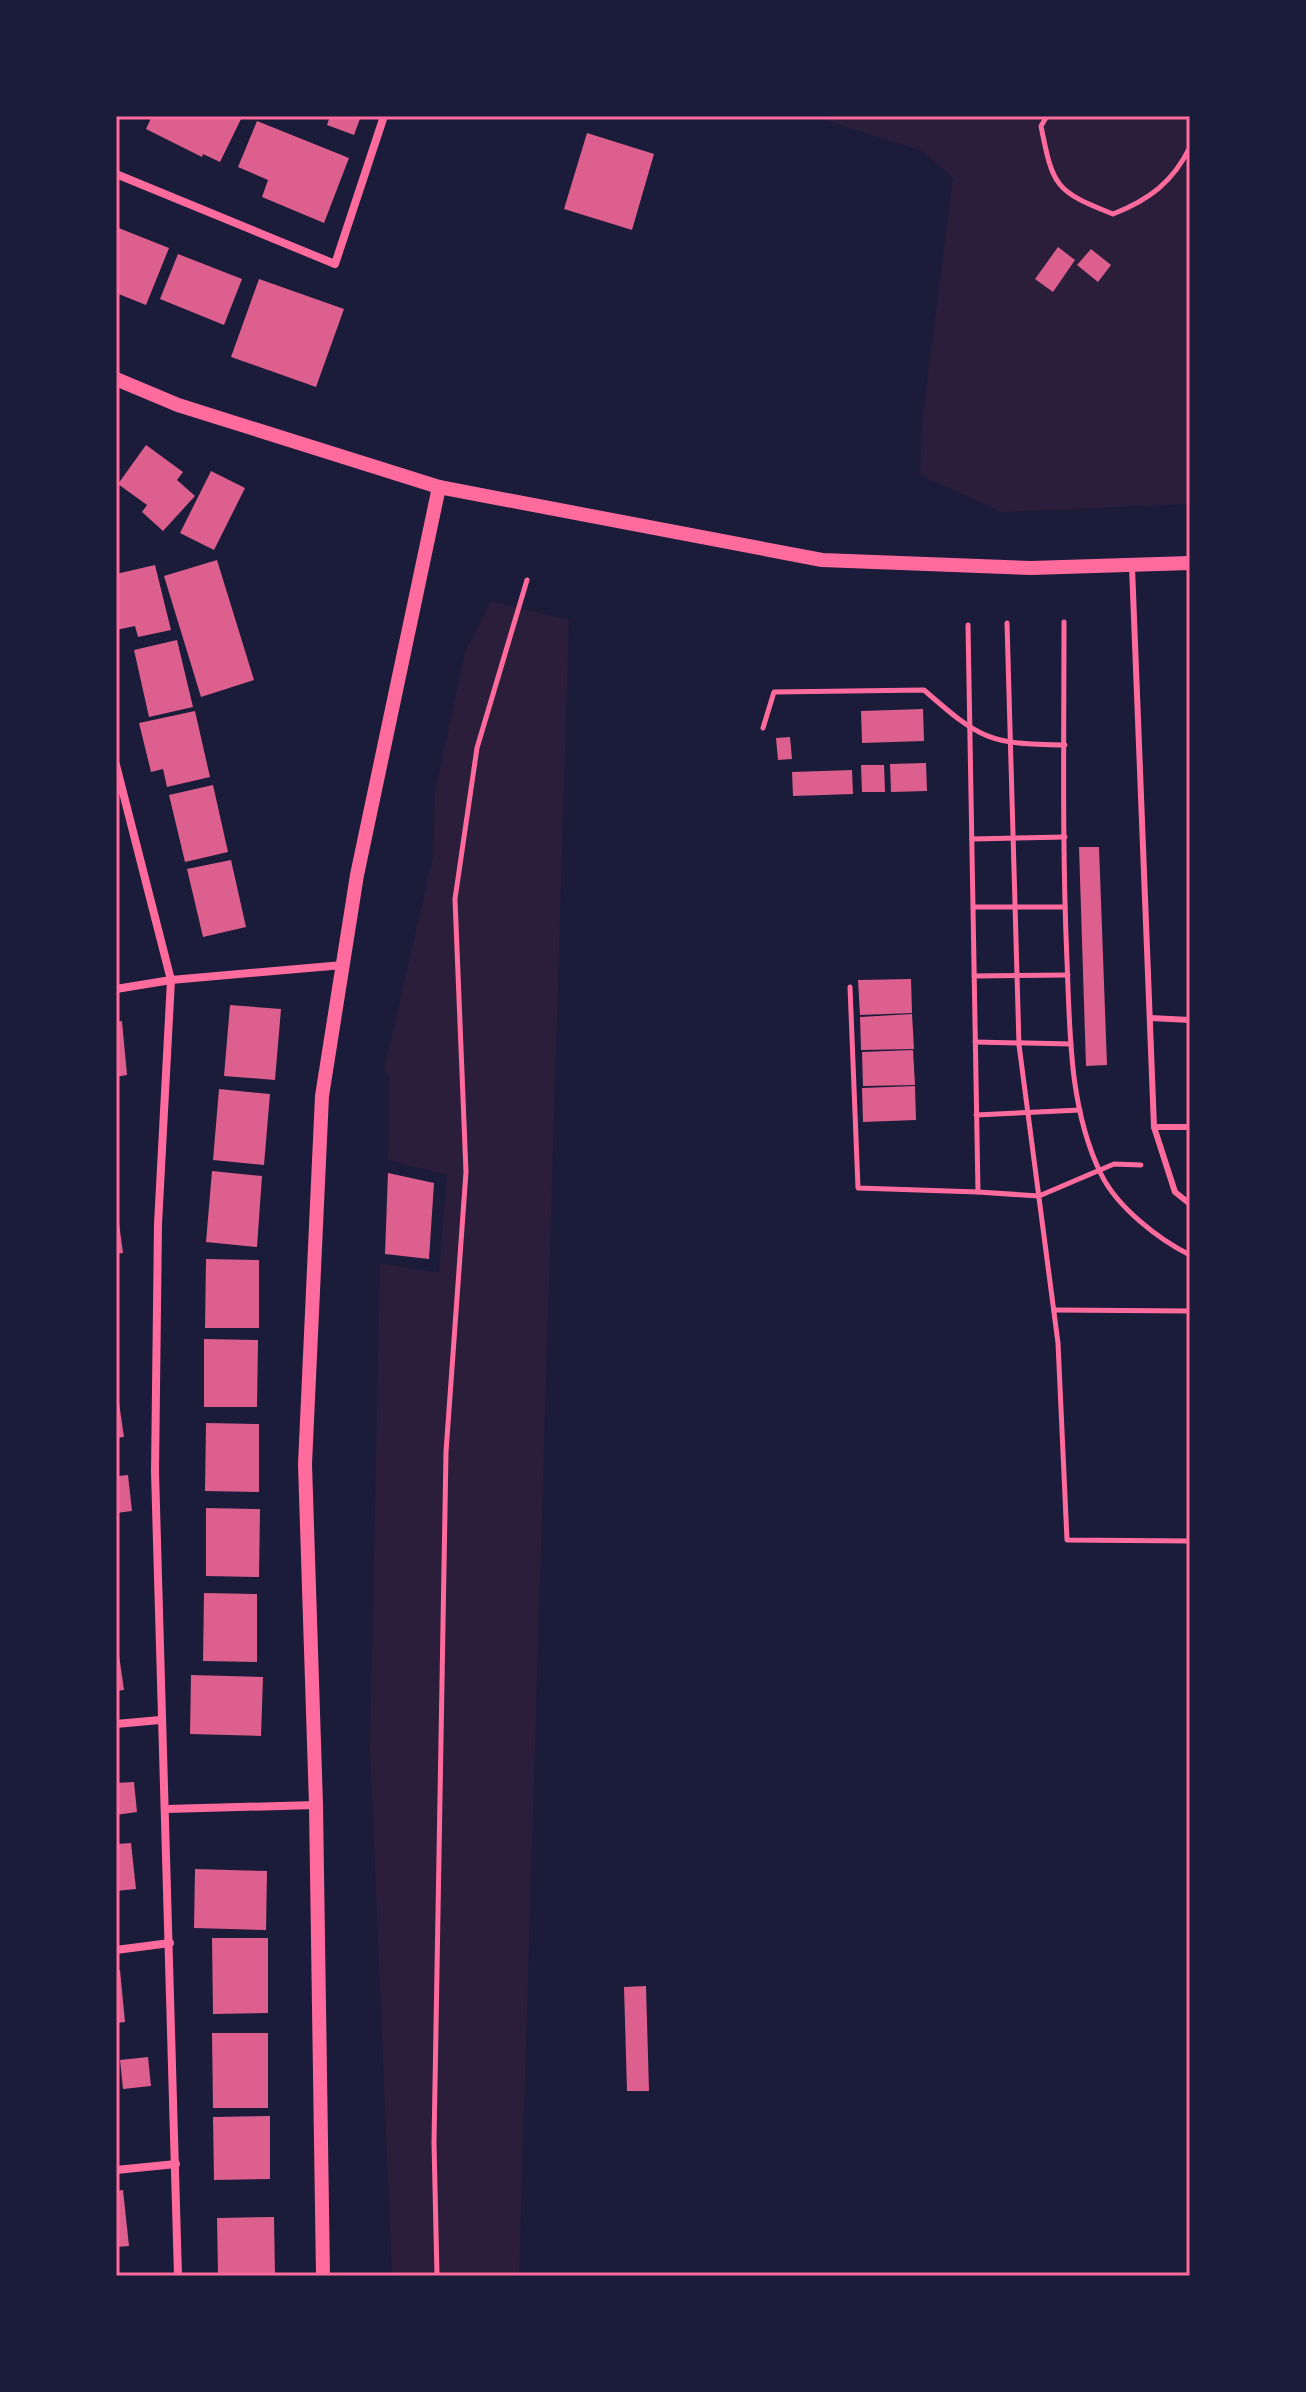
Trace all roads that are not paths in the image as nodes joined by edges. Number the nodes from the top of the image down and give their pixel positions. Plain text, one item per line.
1 (384, 116) edge
2 (116, 174) edge
3 (116, 379) edge
4 (439, 487) junction
5 (1190, 563) edge
6 (1132, 567) junction
7 (116, 765) edge
8 (343, 965) junction
9 (171, 980) junction
10 (116, 989) edge
11 (1150, 1018) junction
12 (1190, 1020) edge
13 (1154, 1127) junction
14 (1190, 1127) edge
15 (1190, 1204) edge
16 (160, 1720) junction
17 (116, 1724) edge
18 (316, 1805) junction
19 (167, 1809) junction
20 (170, 1943) junction
21 (116, 1950) edge
22 (176, 2164) junction
23 (116, 2170) edge
24 (178, 2276) edge
25 (323, 2276) edge

1 - 2 street
3 - 4 street
4 - 6 street
4 - 8 street
5 - 6 street
6 - 11 lane
7 - 9 street
8 - 9 street
8 - 18 street
9 - 10 street
9 - 16 street
11 - 12 lane
11 - 13 lane
13 - 14 lane
13 - 15 lane
16 - 17 street
16 - 19 street
18 - 19 street
18 - 25 street
19 - 20 street
20 - 21 street
20 - 22 street
22 - 23 street
22 - 24 street

